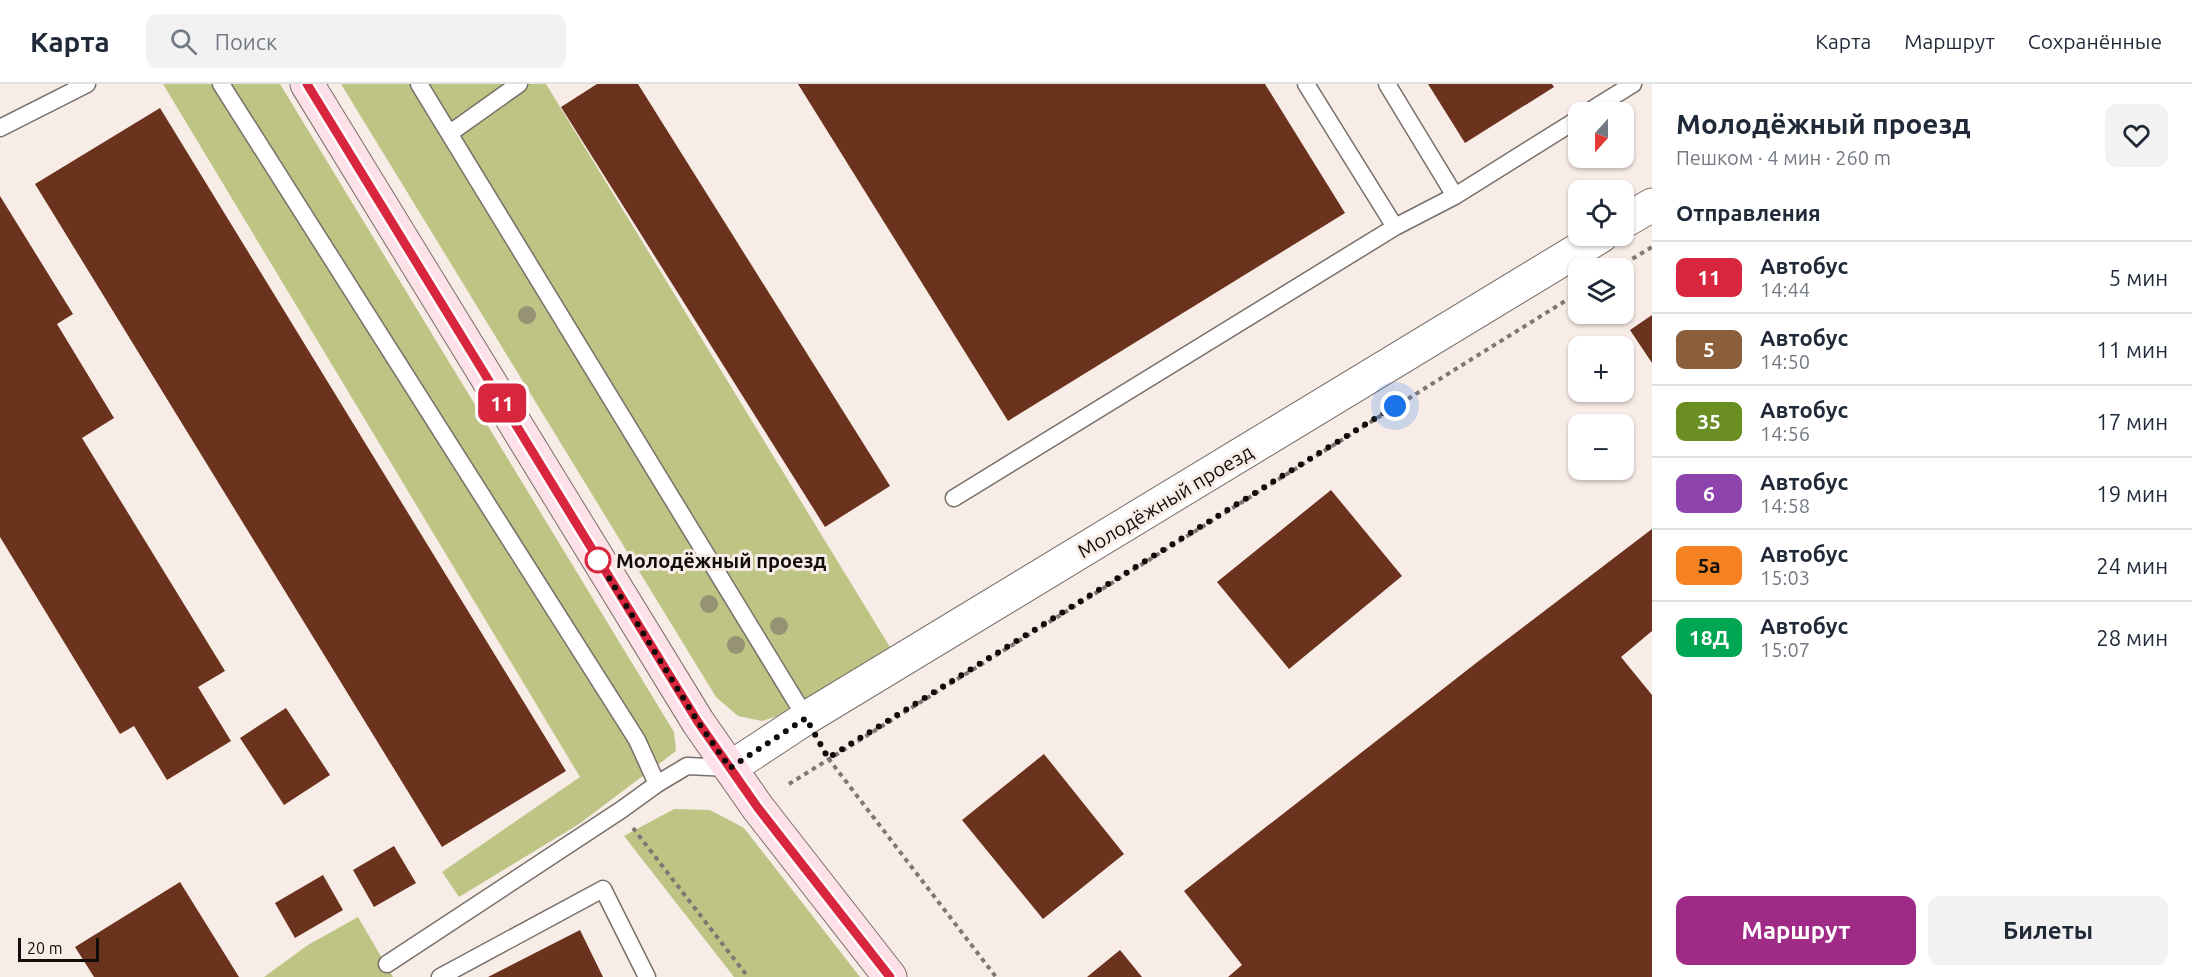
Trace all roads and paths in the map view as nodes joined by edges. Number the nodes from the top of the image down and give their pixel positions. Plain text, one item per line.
1 (87, 84) edge
2 (221, 84) edge
3 (307, 84) edge
4 (420, 84) edge
5 (519, 84) edge
6 (1306, 84) edge
7 (1388, 84) edge
8 (1633, 84) edge
9 (1604, 102) edge
10 (1568, 125) edge
11 (0, 128) edge
12 (450, 133) junction
13 (1455, 196) junction
14 (1652, 205) edge
15 (1634, 216) edge
16 (1395, 227) junction
17 (1585, 246) edge
18 (1652, 247) edge
19 (1634, 258) edge
20 (1568, 299) edge
21 (954, 498) dead end
22 (806, 718) junction
23 (828, 758) junction
24 (730, 768) junction
25 (657, 784) junction
26 (789, 784) dead end
27 (621, 810) junction
28 (387, 964) dead end
29 (440, 977) edge
30 (647, 977) edge
31 (748, 977) edge
32 (890, 977) edge
33 (996, 977) edge

1 - 11 lane
2 - 25 lane
3 - 24 main road
4 - 12 lane
5 - 12 lane
6 - 16 lane
7 - 13 lane
8 - 9 lane
10 - 13 lane
12 - 22 lane
13 - 16 lane
14 - 15 street
16 - 21 lane
17 - 22 street, Молодёжный проезд
18 - 19 path
20 - 23 path
22 - 23 path
22 - 24 street, Молодёжный проезд
23 - 26 path
23 - 33 path
24 - 25 lane
24 - 32 main road
25 - 27 lane
27 - 28 lane
27 - 31 path
29 - 30 lane

